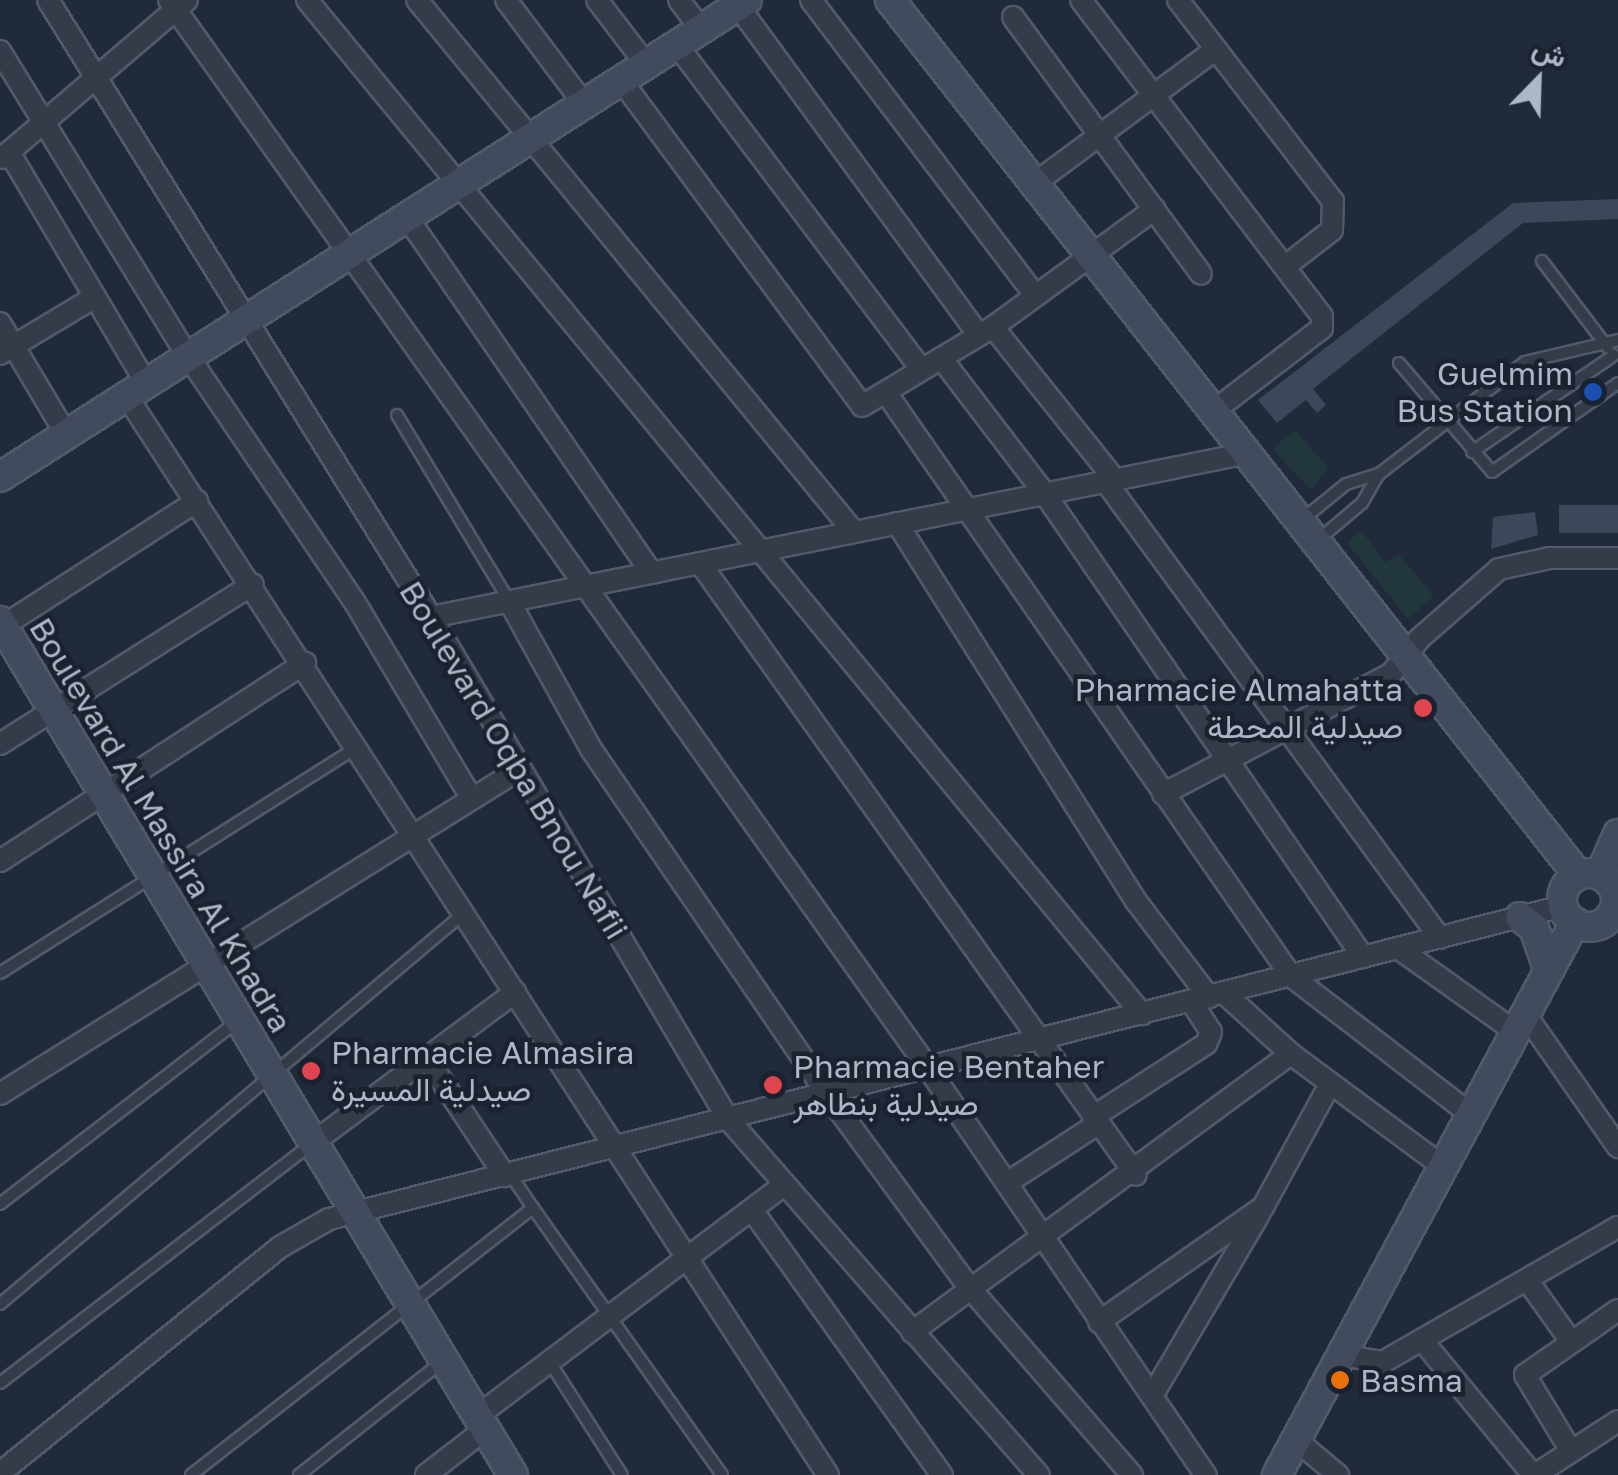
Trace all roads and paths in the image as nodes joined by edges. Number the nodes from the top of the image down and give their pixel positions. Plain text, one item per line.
1 (48, 0) edge
2 (308, 0) edge
3 (417, 0) edge
4 (506, 0) edge
5 (598, 0) edge
6 (679, 0) edge
7 (811, 0) edge
8 (890, 0) edge
9 (1081, 0) edge
10 (1178, 0) edge
11 (177, 3) edge
12 (742, 3) edge
13 (1012, 17) dead end
14 (702, 29) junction
15 (677, 44) junction
16 (1216, 49) junction
17 (0, 51) edge
18 (646, 64) junction
19 (96, 79) junction
20 (621, 80) junction
21 (1154, 94) junction
22 (584, 104) junction
23 (44, 121) junction
24 (1101, 134) junction
25 (532, 137) junction
26 (4, 156) edge
27 (458, 184) junction
28 (1032, 186) junction
29 (1154, 209) junction
30 (407, 217) junction
31 (350, 253) junction
32 (1087, 256) junction
33 (1542, 261) dead end
34 (1286, 266) junction
35 (1201, 274) dead end
36 (1035, 295) junction
37 (94, 297) junction
38 (242, 322) junction
39 (0, 323) edge
40 (985, 331) junction
41 (1618, 340) edge
42 (1604, 343) junction
43 (7, 350) edge
44 (188, 356) junction
45 (941, 358) junction
46 (1616, 358) edge
47 (1400, 363) dead end
48 (921, 370) junction
49 (1618, 384) edge
50 (136, 389) junction
51 (886, 394) junction
52 (1214, 412) junction
53 (397, 415) dead end
54 (1447, 422) junction
55 (66, 434) junction
56 (1472, 452) junction
57 (1248, 453) junction
58 (1380, 474) junction
59 (0, 477) edge
60 (1110, 481) junction
61 (1045, 494) junction
62 (196, 501) junction
63 (973, 508) junction
64 (897, 524) junction
65 (1308, 531) junction
66 (854, 532) junction
67 (761, 551) junction
68 (1618, 558) edge
69 (700, 563) junction
70 (652, 572) junction
71 (253, 584) junction
72 (583, 586) junction
73 (509, 601) junction
74 (431, 617) junction
75 (2, 624) edge
76 (1406, 659) junction
77 (305, 663) junction
78 (52, 712) junction
79 (1285, 725) junction
80 (0, 744) edge
81 (359, 746) junction
82 (1228, 757) junction
83 (520, 770) junction
84 (1163, 794) junction
85 (99, 796) junction
86 (472, 800) junction
87 (1618, 834) edge
88 (413, 836) junction
89 (0, 861) edge
90 (150, 880) junction
91 (1606, 898) edge
92 (464, 914) junction
93 (1569, 914) junction
94 (1520, 918) junction
95 (1440, 938) junction
96 (1398, 948) junction
97 (1363, 957) junction
98 (1546, 966) junction
99 (203, 968) junction
100 (0, 974) edge
101 (1291, 976) junction
102 (515, 992) junction
103 (1208, 997) junction
104 (1142, 1014) junction
105 (1518, 1020) junction
106 (236, 1022) junction
107 (1044, 1039) junction
108 (1291, 1054) junction
109 (426, 1058) junction
110 (928, 1068) junction
111 (266, 1072) junction
112 (1330, 1084) junction
113 (0, 1094) edge
114 (827, 1094) junction
115 (1468, 1114) junction
116 (728, 1120) junction
117 (1095, 1120) junction
118 (310, 1144) junction
119 (1618, 1147) edge
120 (613, 1149) junction
121 (1441, 1165) junction
122 (1136, 1175) junction
123 (508, 1176) junction
124 (1007, 1183) junction
125 (784, 1186) junction
126 (0, 1204) edge
127 (1263, 1207) junction
128 (534, 1208) junction
129 (752, 1210) junction
130 (354, 1215) junction
131 (1618, 1227) edge
132 (1044, 1242) junction
133 (690, 1261) junction
134 (1530, 1284) junction
135 (969, 1287) junction
136 (407, 1303) junction
137 (0, 1304) edge
138 (1618, 1310) edge
139 (611, 1319) junction
140 (1099, 1322) junction
141 (912, 1332) junction
142 (1422, 1340) junction
143 (1570, 1340) junction
144 (1340, 1355) junction
145 (548, 1360) junction
146 (443, 1361) junction
147 (0, 1383) edge
148 (1152, 1396) junction
149 (1618, 1421) edge
150 (480, 1423) junction
151 (1296, 1440) junction
152 (1571, 1450) junction
153 (0, 1473) edge
154 (191, 1475) edge
155 (299, 1475) edge
156 (426, 1475) edge
157 (512, 1475) edge
158 (622, 1475) edge
159 (722, 1475) edge
160 (828, 1475) edge
161 (942, 1475) edge
162 (1039, 1475) edge
163 (1132, 1475) edge
164 (1206, 1475) edge
165 (1277, 1475) edge
166 (1338, 1475) edge
167 (1534, 1475) edge

1 - 19 street, Boulevard Oqba Bnou Nafii
2 - 27 street
3 - 25 street
4 - 22 street
5 - 18 street
6 - 14 street
7 - 36 street
8 - 28 street
9 - 21 street
10 - 16 street
11 - 19 street
11 - 31 street
12 - 14 street
12 - 40 street
13 - 24 street
14 - 15 street
15 - 18 street
15 - 48 street
16 - 21 street
16 - 34 street
17 - 23 street
18 - 20 street
19 - 23 street
19 - 38 street, Boulevard Oqba Bnou Nafii
20 - 22 street
20 - 51 street
21 - 24 street
21 - 34 street
22 - 25 street
23 - 26 street
23 - 44 street
24 - 28 street
24 - 29 street
25 - 27 street
25 - 66 street
26 - 37 street
27 - 30 street
27 - 67 street
28 - 32 street
29 - 32 street
29 - 35 street
30 - 31 street
30 - 70 street
31 - 38 street
31 - 72 street
32 - 36 street
32 - 52 street
33 - 42 lane
34 - 52 street
36 - 40 street
37 - 43 street
37 - 50 street
38 - 44 street
38 - 74 street, Boulevard Oqba Bnou Nafii
39 - 43 street
40 - 45 street
40 - 60 street
41 - 42 lane
42 - 46 lane
42 - 54 lane
43 - 55 street
44 - 50 street
44 - 86 street
45 - 48 street
45 - 61 street
46 - 56 lane
47 - 54 lane
48 - 51 street
49 - 56 lane
50 - 55 street
50 - 62 street
51 - 63 street
52 - 57 street
53 - 73 lane
54 - 56 lane
54 - 58 lane
55 - 59 street
57 - 60 street
57 - 65 street
58 - 65 lane
58 - 65 lane
60 - 61 street
60 - 79 street
61 - 63 street
61 - 82 street
62 - 71 street
62 - 75 street
63 - 64 street
63 - 84 street
64 - 66 street
64 - 103 street
65 - 76 street
66 - 67 street
67 - 69 street
67 - 104 street
68 - 76 street
69 - 70 street
69 - 107 street
70 - 72 street
71 - 77 street
71 - 78 street
72 - 73 street
72 - 110 street
73 - 74 street
73 - 114 street
74 - 83 street, Boulevard Oqba Bnou Nafii
75 - 78 street, Boulevard Al Massira Al Khadra
76 - 79 street
76 - 91 street
77 - 81 street
77 - 85 street
78 - 80 street
78 - 85 street, Boulevard Al Massira Al Khadra
79 - 82 street
79 - 95 street
81 - 88 street
81 - 90 lane
82 - 84 street
82 - 97 street
83 - 86 street
83 - 116 street, Boulevard Oqba Bnou Nafii
84 - 101 street
85 - 89 street
85 - 90 street, Boulevard Al Massira Al Khadra
86 - 88 street
87 - 91 street
88 - 92 street
88 - 99 street
90 - 99 street, Boulevard Al Massira Al Khadra
90 - 100 lane
91 - 93 street
91 - 93 street
92 - 102 street
92 - 111 lane
93 - 94 street
93 - 98 street
94 - 95 street
94 - 98 street
95 - 96 street
96 - 97 street
96 - 105 street
97 - 101 street
98 - 105 street
99 - 106 street, Boulevard Al Massira Al Khadra
99 - 113 street
101 - 103 street
101 - 115 street
102 - 109 street
102 - 120 street
103 - 104 street
103 - 108 street
103 - 117 street
104 - 107 street
105 - 115 street
105 - 119 street
106 - 111 street, Boulevard Al Massira Al Khadra
106 - 126 lane
107 - 110 street
107 - 117 street
108 - 112 street
108 - 122 street
109 - 118 street
109 - 123 street
110 - 114 street
110 - 124 street
111 - 118 street, Boulevard Al Massira Al Khadra
111 - 137 lane
112 - 121 street
112 - 127 street
114 - 116 street
114 - 135 street
115 - 121 street
116 - 120 street
116 - 125 street, Boulevard Oqba Bnou Nafii
117 - 122 street
117 - 124 street
118 - 130 street, Boulevard Al Massira Al Khadra
118 - 147 lane
120 - 123 street
120 - 133 street
121 - 144 street
122 - 132 street
123 - 128 lane
123 - 130 street
124 - 132 street
125 - 129 street
125 - 141 street, Boulevard Oqba Bnou Nafii
127 - 140 street
127 - 148 street
128 - 136 lane
128 - 139 lane
129 - 133 street
129 - 161 street
130 - 136 street, Boulevard Al Massira Al Khadra
130 - 153 street
131 - 134 street
132 - 135 street
132 - 140 street
133 - 139 street
133 - 160 street
134 - 142 street
134 - 143 street
135 - 141 street
135 - 163 street
136 - 146 street, Boulevard Al Massira Al Khadra
136 - 154 lane
138 - 143 street
139 - 145 street
139 - 159 lane
140 - 148 street
141 - 162 street, Boulevard Oqba Bnou Nafii
142 - 144 street
142 - 167 street
143 - 152 street
144 - 151 street
145 - 150 street
145 - 158 lane
146 - 150 street, Boulevard Al Massira Al Khadra
146 - 155 lane
148 - 164 street
149 - 152 street
150 - 156 street
150 - 157 street, Boulevard Al Massira Al Khadra
151 - 165 street
151 - 166 street
152 - 167 street

